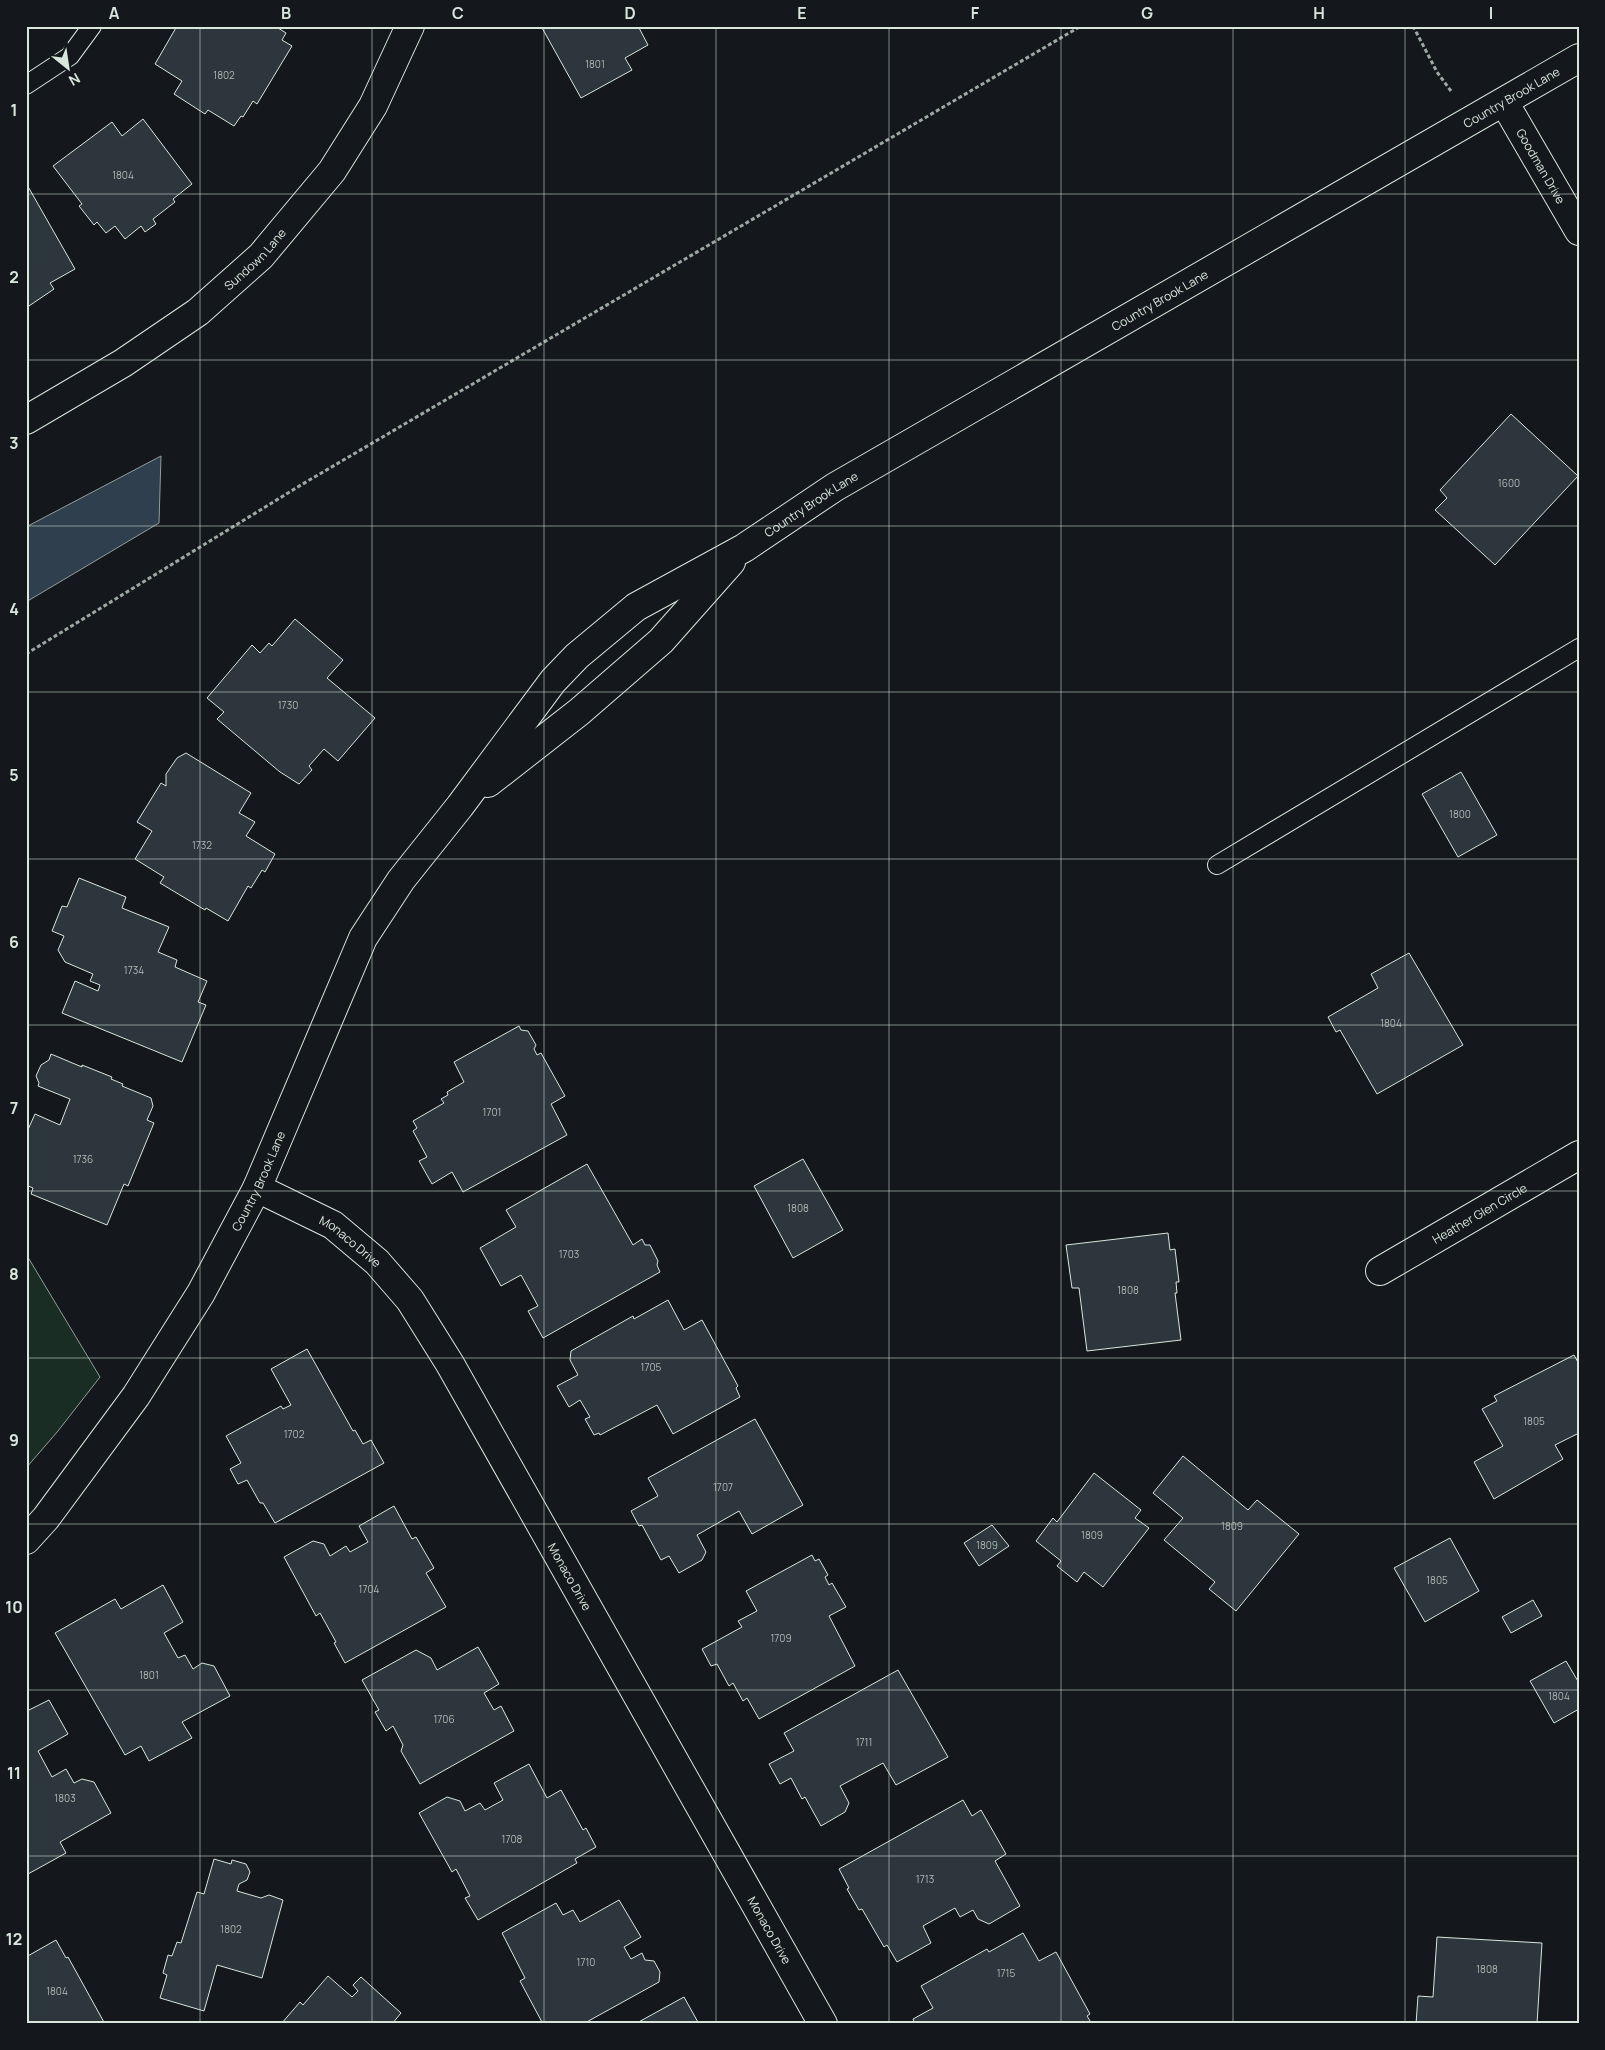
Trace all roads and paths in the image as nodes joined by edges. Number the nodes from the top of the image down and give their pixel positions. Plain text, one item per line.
1 (92, 26) edge
2 (410, 26) edge
3 (1081, 26) edge
4 (1413, 26) edge
5 (1579, 58) edge
6 (26, 86) edge
7 (1451, 91) dead end
8 (1504, 102) junction
9 (1579, 231) edge
10 (26, 420) edge
11 (744, 548) junction
12 (1579, 648) edge
13 (26, 654) edge
14 (460, 806) junction
15 (1217, 865) dead end
16 (1579, 1155) edge
17 (257, 1188) junction
18 (1380, 1271) dead end
19 (26, 1540) edge
20 (823, 2024) edge

1 - 6 lane
2 - 10 street, Sundown Lane
3 - 13 path
4 - 7 path
5 - 8 street, Country Brook Lane
8 - 9 street, Goodman Drive
8 - 11 street, Country Brook Lane
11 - 14 street, Country Brook Lane
11 - 14 street, Country Brook Lane
12 - 15 lane
14 - 17 street, Country Brook Lane
16 - 18 street, Heather Glen Circle
17 - 19 street, Country Brook Lane
17 - 20 street, Monaco Drive

